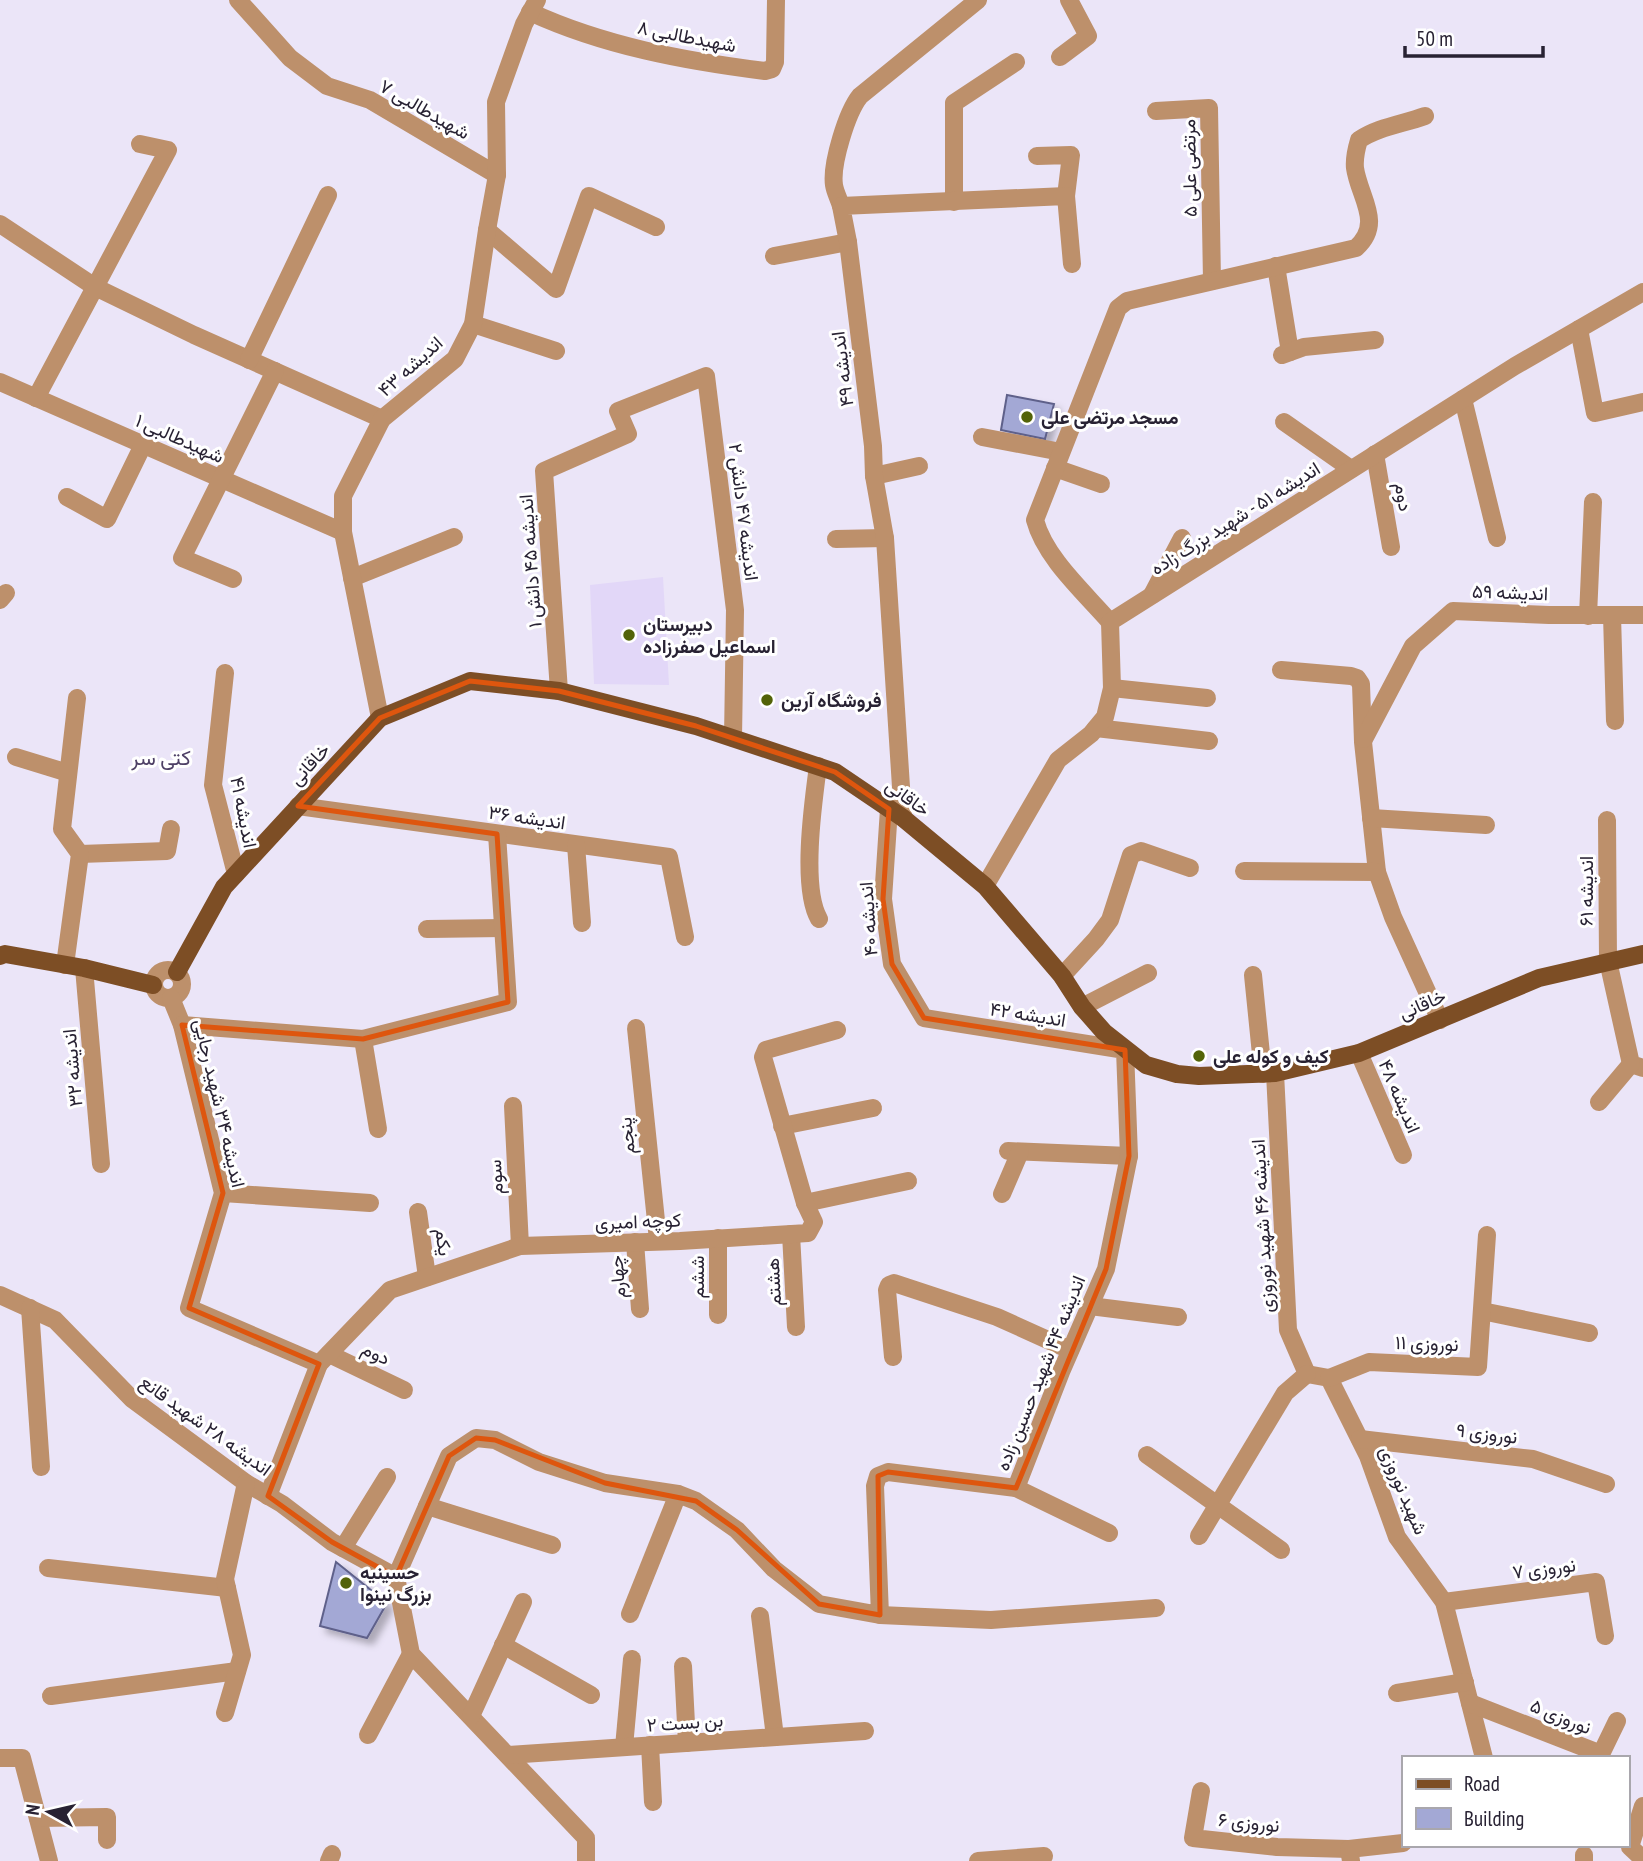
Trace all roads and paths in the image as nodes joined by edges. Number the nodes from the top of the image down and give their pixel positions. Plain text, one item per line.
1 (238, 0) edge
2 (776, 0) edge
3 (978, 0) edge
4 (1069, 0) edge
5 (533, 6) edge
6 (1060, 57) dead end
7 (1016, 62) dead end
8 (1156, 111) dead end
9 (1425, 116) dead end
10 (140, 144) dead end
11 (1037, 156) dead end
12 (498, 176) junction
13 (328, 195) dead end
14 (1066, 196) junction
15 (954, 202) junction
16 (841, 206) junction
17 (0, 224) edge
18 (656, 227) dead end
19 (487, 230) junction
20 (848, 242) junction
21 (774, 256) dead end
22 (1072, 264) dead end
23 (1276, 266) junction
24 (1212, 281) junction
25 (95, 287) junction
26 (1643, 292) edge
27 (473, 324) junction
28 (1579, 329) junction
29 (1376, 340) dead end
30 (556, 351) dead end
31 (249, 360) junction
32 (275, 371) junction
33 (706, 376) joint
34 (0, 382) edge
35 (36, 398) junction
36 (1463, 399) junction
37 (1643, 402) edge
38 (383, 419) junction
39 (1284, 422) dead end
40 (982, 437) dead end
41 (143, 445) junction
42 (1376, 454) junction
43 (1058, 460) junction
44 (919, 466) dead end
45 (1351, 469) junction
46 (874, 476) junction
47 (221, 478) junction
48 (1101, 484) dead end
49 (67, 497) dead end
50 (1592, 502) dead end
51 (342, 532) junction
52 (453, 537) dead end
53 (885, 538) junction
54 (1182, 538) dead end
55 (1497, 538) dead end
56 (835, 539) dead end
57 (1391, 547) dead end
58 (352, 578) junction
59 (233, 579) dead end
60 (1152, 595) junction
61 (1588, 615) junction
62 (1612, 615) junction
63 (1643, 615) edge
64 (1110, 622) junction
65 (1281, 670) dead end
66 (225, 673) dead end
67 (1112, 688) junction
68 (559, 691) junction
69 (77, 698) dead end
70 (1207, 698) dead end
71 (380, 718) junction
72 (1615, 721) dead end
73 (1096, 728) junction
74 (733, 738) junction
75 (1209, 741) dead end
76 (1363, 742) junction
77 (16, 757) dead end
78 (818, 766) junction
79 (68, 773) junction
80 (298, 806) junction
81 (896, 813) junction
82 (1371, 818) junction
83 (1606, 820) dead end
84 (1486, 825) dead end
85 (171, 829) dead end
86 (497, 834) junction
87 (576, 845) junction
88 (80, 854) junction
89 (1190, 868) dead end
90 (1244, 871) dead end
91 (1377, 872) junction
92 (236, 874) junction
93 (985, 886) junction
94 (819, 919) dead end
95 (582, 923) dead end
96 (503, 928) junction
97 (427, 929) dead end
98 (685, 937) dead end
99 (1643, 954) edge
100 (0, 956) edge
101 (1608, 961) junction
102 (65, 964) junction
103 (84, 968) junction
104 (177, 972) junction
105 (1148, 973) dead end
106 (1062, 975) junction
107 (1252, 975) dead end
108 (153, 985) junction
109 (171, 998) junction
110 (1082, 1007) junction
111 (924, 1018) joint
112 (1440, 1020) junction
113 (182, 1024) junction
114 (636, 1028) dead end
115 (837, 1030) dead end
116 (363, 1039) junction
117 (1125, 1051) junction
118 (1359, 1053) junction
119 (1637, 1066) edge
120 (1269, 1073) junction
121 (1599, 1102) dead end
122 (513, 1106) dead end
123 (873, 1108) dead end
124 (782, 1126) junction
125 (378, 1129) dead end
126 (1402, 1155) dead end
127 (1129, 1156) junction
128 (101, 1164) dead end
129 (908, 1181) dead end
130 (223, 1193) junction
131 (1002, 1194) dead end
132 (370, 1202) dead end
133 (805, 1203) junction
134 (418, 1212) dead end
135 (791, 1234) junction
136 (1487, 1235) dead end
137 (719, 1238) junction
138 (658, 1240) junction
139 (635, 1242) junction
140 (520, 1246) junction
141 (428, 1277) junction
142 (0, 1295) edge
143 (1090, 1306) junction
144 (30, 1308) junction
145 (640, 1309) dead end
146 (1482, 1311) junction
147 (718, 1315) dead end
148 (1178, 1317) dead end
149 (796, 1327) dead end
150 (1589, 1333) dead end
151 (1070, 1350) junction
152 (893, 1357) dead end
153 (324, 1359) junction
154 (1307, 1374) junction
155 (1329, 1378) junction
156 (404, 1390) dead end
157 (1360, 1440) junction
158 (1147, 1455) dead end
159 (41, 1467) dead end
160 (387, 1477) dead end
161 (246, 1483) junction
162 (1606, 1484) dead end
163 (1016, 1488) junction
164 (678, 1494) junction
165 (268, 1496) junction
166 (1218, 1504) junction
167 (427, 1506) junction
168 (1109, 1533) dead end
169 (1199, 1536) dead end
170 (552, 1545) dead end
171 (344, 1548) junction
172 (1281, 1550) dead end
173 (48, 1568) dead end
174 (396, 1577) junction
175 (227, 1588) junction
176 (523, 1602) dead end
177 (1444, 1602) junction
178 (1156, 1608) dead end
179 (630, 1614) dead end
180 (880, 1615) junction
181 (760, 1616) dead end
182 (1605, 1636) dead end
183 (503, 1645) junction
184 (411, 1654) junction
185 (632, 1659) dead end
186 (683, 1666) dead end
187 (237, 1671) junction
188 (1465, 1682) junction
189 (1397, 1693) dead end
190 (591, 1695) dead end
191 (51, 1696) dead end
192 (1470, 1703) junction
193 (225, 1713) dead end
194 (471, 1716) junction
195 (1617, 1721) dead end
196 (865, 1731) dead end
197 (368, 1735) dead end
198 (775, 1737) junction
199 (687, 1743) junction
200 (650, 1745) junction
201 (625, 1747) junction
202 (508, 1755) junction
203 (1483, 1756) edge
204 (0, 1758) edge
205 (1201, 1791) dead end
206 (653, 1802) dead end
207 (1643, 1806) edge
208 (38, 1818) junction
209 (107, 1840) dead end
210 (1402, 1843) edge
211 (1350, 1855) edge
212 (1044, 1856) dead end
213 (1643, 1859) edge
214 (49, 1861) edge
215 (586, 1861) edge
216 (978, 1861) edge

1 - 12 street, شهیدطالبی ۷
2 - 5 street, شهیدطالبی ۸
3 - 16 street, اندیشه ۴۹
4 - 6 street
5 - 12 street, اندیشه ۴۳
7 - 15 street
8 - 24 street, مرتضی علی ۵
9 - 23 street
10 - 25 street
11 - 14 street
12 - 19 street, اندیشه ۴۳
13 - 31 street
14 - 15 street
14 - 22 street
15 - 16 street
16 - 20 street, اندیشه ۴۹
17 - 25 street
18 - 19 street
19 - 27 street, اندیشه ۴۳
20 - 21 street
20 - 46 street, اندیشه ۴۹
23 - 24 street
23 - 29 street
24 - 43 street
25 - 31 street
25 - 35 street
26 - 28 street, اندیشه ۵۱ - شهید بزرگ زاده
27 - 30 street
27 - 38 street, اندیشه ۴۳
28 - 36 street, اندیشه ۵۱ - شهید بزرگ زاده
28 - 37 street
31 - 32 street
32 - 38 street
32 - 47 street
33 - 68 street, اندیشه ۴۵ دانش ۱
33 - 74 street, اندیشه ۴۷ دانش ۲
34 - 35 street, شهیدطالبی ۱
35 - 41 street, شهیدطالبی ۱
36 - 42 street, اندیشه ۵۱ - شهید بزرگ زاده
36 - 55 street
38 - 51 street, اندیشه ۴۳
39 - 45 street
40 - 43 street
41 - 47 street, شهیدطالبی ۱
41 - 49 street
42 - 45 street, اندیشه ۵۱ - شهید بزرگ زاده
42 - 57 street, دوم
43 - 48 street
43 - 64 street
44 - 46 street
45 - 60 street, اندیشه ۵۱ - شهید بزرگ زاده
46 - 53 street, اندیشه ۴۹
47 - 51 street, شهیدطالبی ۱
47 - 59 street
50 - 61 street
51 - 58 street, اندیشه ۴۳
52 - 58 street
53 - 56 street
53 - 81 street, اندیشه ۴۹
54 - 60 street
58 - 71 street, اندیشه ۴۳
60 - 64 street, اندیشه ۵۱ - شهید بزرگ زاده
61 - 62 street, اندیشه ۵۹
61 - 76 street, اندیشه ۵۹
62 - 63 street, اندیشه ۵۹
62 - 72 street
64 - 67 street
65 - 76 street
66 - 92 street, اندیشه ۴۱
67 - 70 street
67 - 73 street
68 - 71 main road, خاقانی
68 - 74 main road, خاقانی
69 - 79 street
71 - 80 main road, خاقانی
73 - 75 street
73 - 93 street
74 - 78 main road, خاقانی
76 - 82 street
77 - 79 street
78 - 81 main road, خاقانی
78 - 94 street
79 - 88 street
80 - 86 street, اندیشه ۳۶
80 - 92 main road, خاقانی
81 - 93 main road, خاقانی
81 - 111 street, اندیشه ۴۰
82 - 84 street
82 - 91 street
83 - 101 street, اندیشه ۶۱
85 - 88 street
86 - 87 street, اندیشه ۳۶
86 - 96 street
87 - 95 street
87 - 98 street, اندیشه ۳۶
88 - 102 street
89 - 106 street
90 - 91 street
91 - 112 street
92 - 104 main road, خاقانی
93 - 106 main road, خاقانی
96 - 97 street
96 - 116 street
99 - 101 main road, خاقانی
100 - 102 main road
101 - 112 main road, خاقانی
101 - 119 street, اندیشه ۶۱
102 - 103 main road
103 - 108 main road
103 - 128 street, اندیشه ۳۲
104 - 108 street
104 - 109 street
105 - 110 street
106 - 110 main road, خاقانی
107 - 120 street, اندیشه ۴۶ شهید نوروزی
108 - 109 street
109 - 113 street, اندیشه ۳۴ شهید رجایی
110 - 117 main road, خاقانی
111 - 117 street, اندیشه ۴۲
112 - 118 main road, خاقانی
113 - 116 street
113 - 130 street, اندیشه ۳۴ شهید رجایی
114 - 138 street, پنجم
115 - 124 street
116 - 125 street
117 - 120 main road, خاقانی
117 - 127 street, اندیشه ۴۴ شهید حسین زاده
118 - 120 main road, خاقانی
118 - 126 street, اندیشه ۴۸
119 - 121 street
120 - 154 street, اندیشه ۴۶ شهید نوروزی
122 - 140 street, سوم
123 - 124 street
124 - 133 street
127 - 131 street
127 - 143 street, اندیشه ۴۴ شهید حسین زاده
129 - 133 street
130 - 132 street
130 - 153 street, اندیشه ۳۴ شهید رجایی
133 - 135 street
134 - 141 street, یکم
135 - 137 street, کوچه امیری
135 - 149 street, هشتم
136 - 146 street, نوروزی ۱۱
137 - 138 street, کوچه امیری
137 - 147 street, ششم
138 - 139 street, کوچه امیری
139 - 140 street, کوچه امیری
139 - 145 street, چهارم
140 - 141 street, کوچه امیری
141 - 153 street, کوچه امیری
142 - 144 street, اندیشه ۲۸ شهید قانع
143 - 148 street
143 - 151 street, اندیشه ۴۴ شهید حسین زاده
144 - 159 street
144 - 161 street, اندیشه ۲۸ شهید قانع
146 - 150 street
146 - 155 street, نوروزی ۱۱
151 - 152 street
151 - 163 street, اندیشه ۴۴ شهید حسین زاده
153 - 156 street, دوم
153 - 165 street
154 - 155 street
154 - 166 street
155 - 157 street, شهید نوروزی
157 - 162 street, نوروزی ۹
157 - 177 street, شهید نوروزی
158 - 166 street
160 - 171 street
161 - 165 street, اندیشه ۲۸ شهید قانع
161 - 175 street
163 - 168 street
163 - 180 street, اندیشه ۴۴ شهید حسین زاده
164 - 167 street
164 - 179 street
164 - 180 street
165 - 171 street, اندیشه ۲۸ شهید قانع
166 - 169 street
166 - 172 street
167 - 170 street
167 - 174 street
171 - 174 street, اندیشه ۲۸ شهید قانع
173 - 175 street
174 - 184 street
175 - 187 street
176 - 183 street
177 - 182 street, نوروزی ۷
177 - 188 street, شهید نوروزی
178 - 180 street
181 - 198 street
183 - 190 street
183 - 194 street
184 - 194 street
184 - 197 street
185 - 201 street
186 - 199 street
187 - 191 street
187 - 193 street
188 - 189 street
188 - 192 street, شهید نوروزی
192 - 195 street, نوروزی ۵
192 - 203 street, شهید نوروزی
194 - 202 street
196 - 198 street, بن بست ۲
198 - 199 street, بن بست ۲
199 - 200 street, بن بست ۲
200 - 201 street, بن بست ۲
200 - 206 street
201 - 202 street, بن بست ۲
202 - 215 street
204 - 208 street
205 - 211 street, نوروزی ۶
207 - 213 street
208 - 209 street
208 - 214 street
210 - 211 street
212 - 216 street

